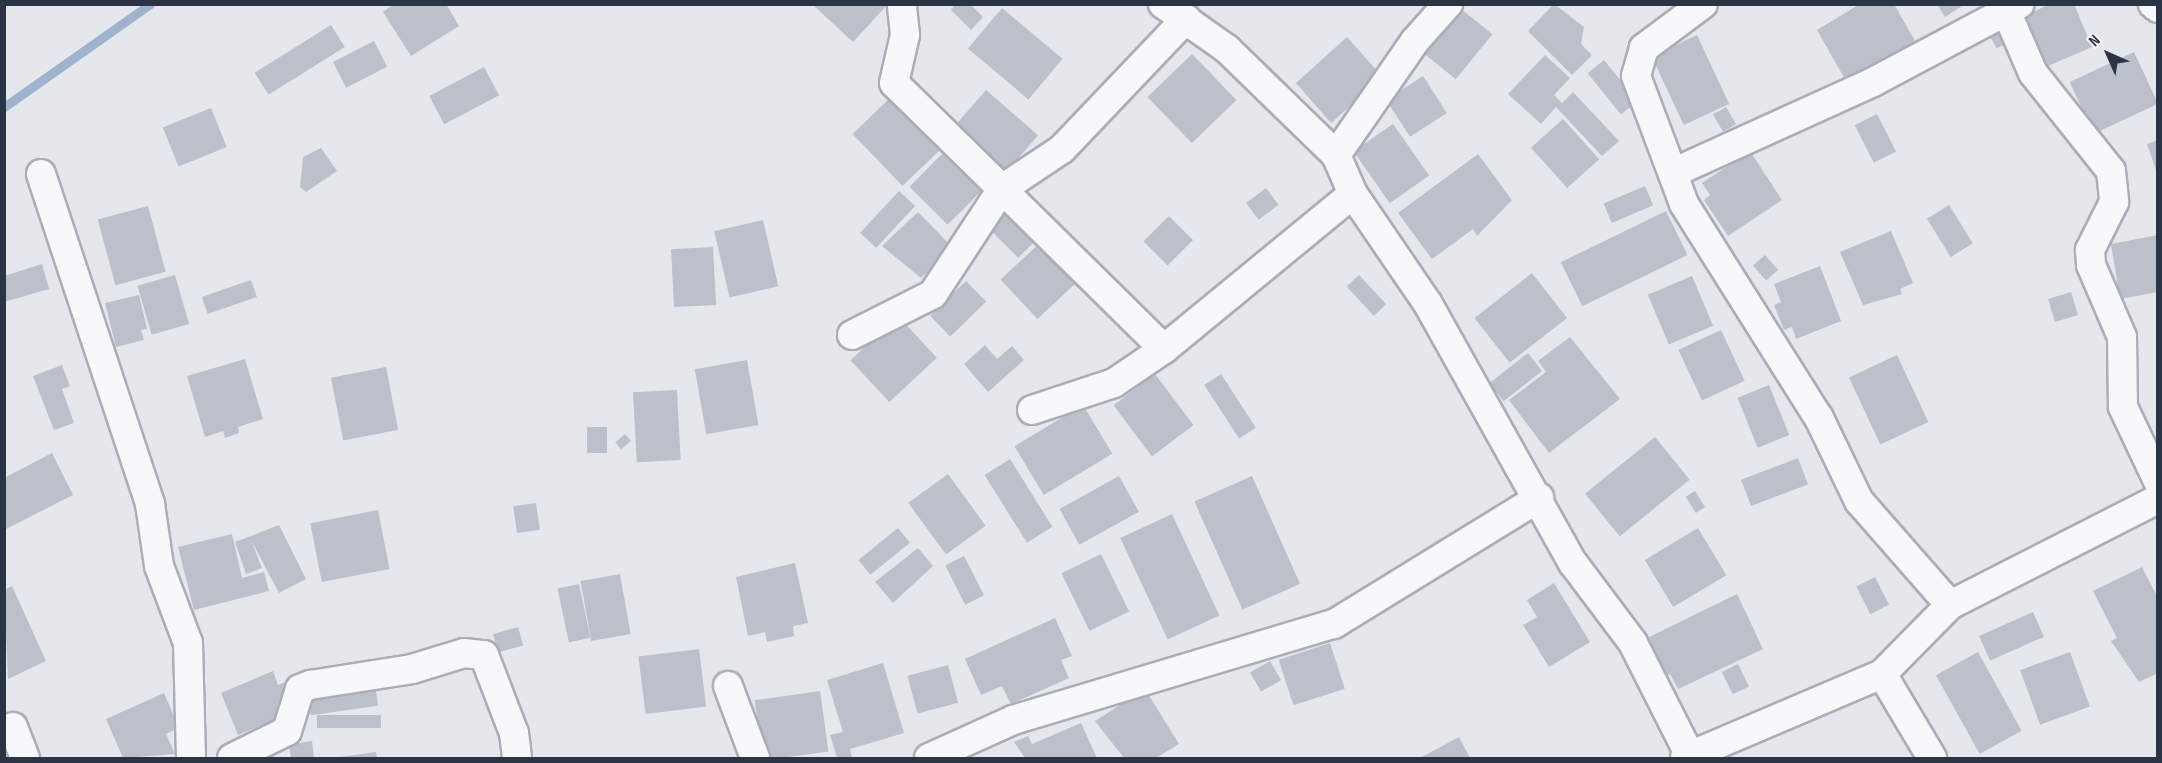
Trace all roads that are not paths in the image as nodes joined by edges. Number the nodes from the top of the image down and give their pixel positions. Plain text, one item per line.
1 (902, 4) edge
2 (1448, 4) edge
3 (1703, 4) edge
4 (2153, 4) edge
5 (2157, 8) edge
6 (2013, 9) edge
7 (1175, 12) edge
8 (1335, 155) junction
9 (1675, 172) junction
10 (40, 174) dead end
11 (1002, 189) junction
12 (1353, 195) junction
13 (852, 335) dead end
14 (1164, 349) junction
15 (1032, 410) dead end
16 (2157, 481) edge
17 (1539, 498) junction
18 (2157, 499) edge
19 (1950, 605) junction
20 (1882, 674) junction
21 (728, 686) dead end
22 (13, 727) dead end
23 (1687, 757) edge
24 (25, 759) edge
25 (191, 759) edge
26 (232, 759) edge
27 (517, 759) edge
28 (755, 759) edge
29 (929, 759) edge
30 (1932, 759) edge

1 - 11 street
2 - 8 street
3 - 9 street
4 - 5 street
6 - 9 street
6 - 16 street
7 - 8 street
7 - 11 street
8 - 12 street
9 - 19 street
10 - 25 street
11 - 13 street
11 - 14 street
12 - 14 street
12 - 17 street
14 - 15 street
17 - 23 street
17 - 29 street
18 - 19 street
19 - 20 street
20 - 23 street
20 - 30 street
21 - 28 street
22 - 24 street
26 - 27 street

